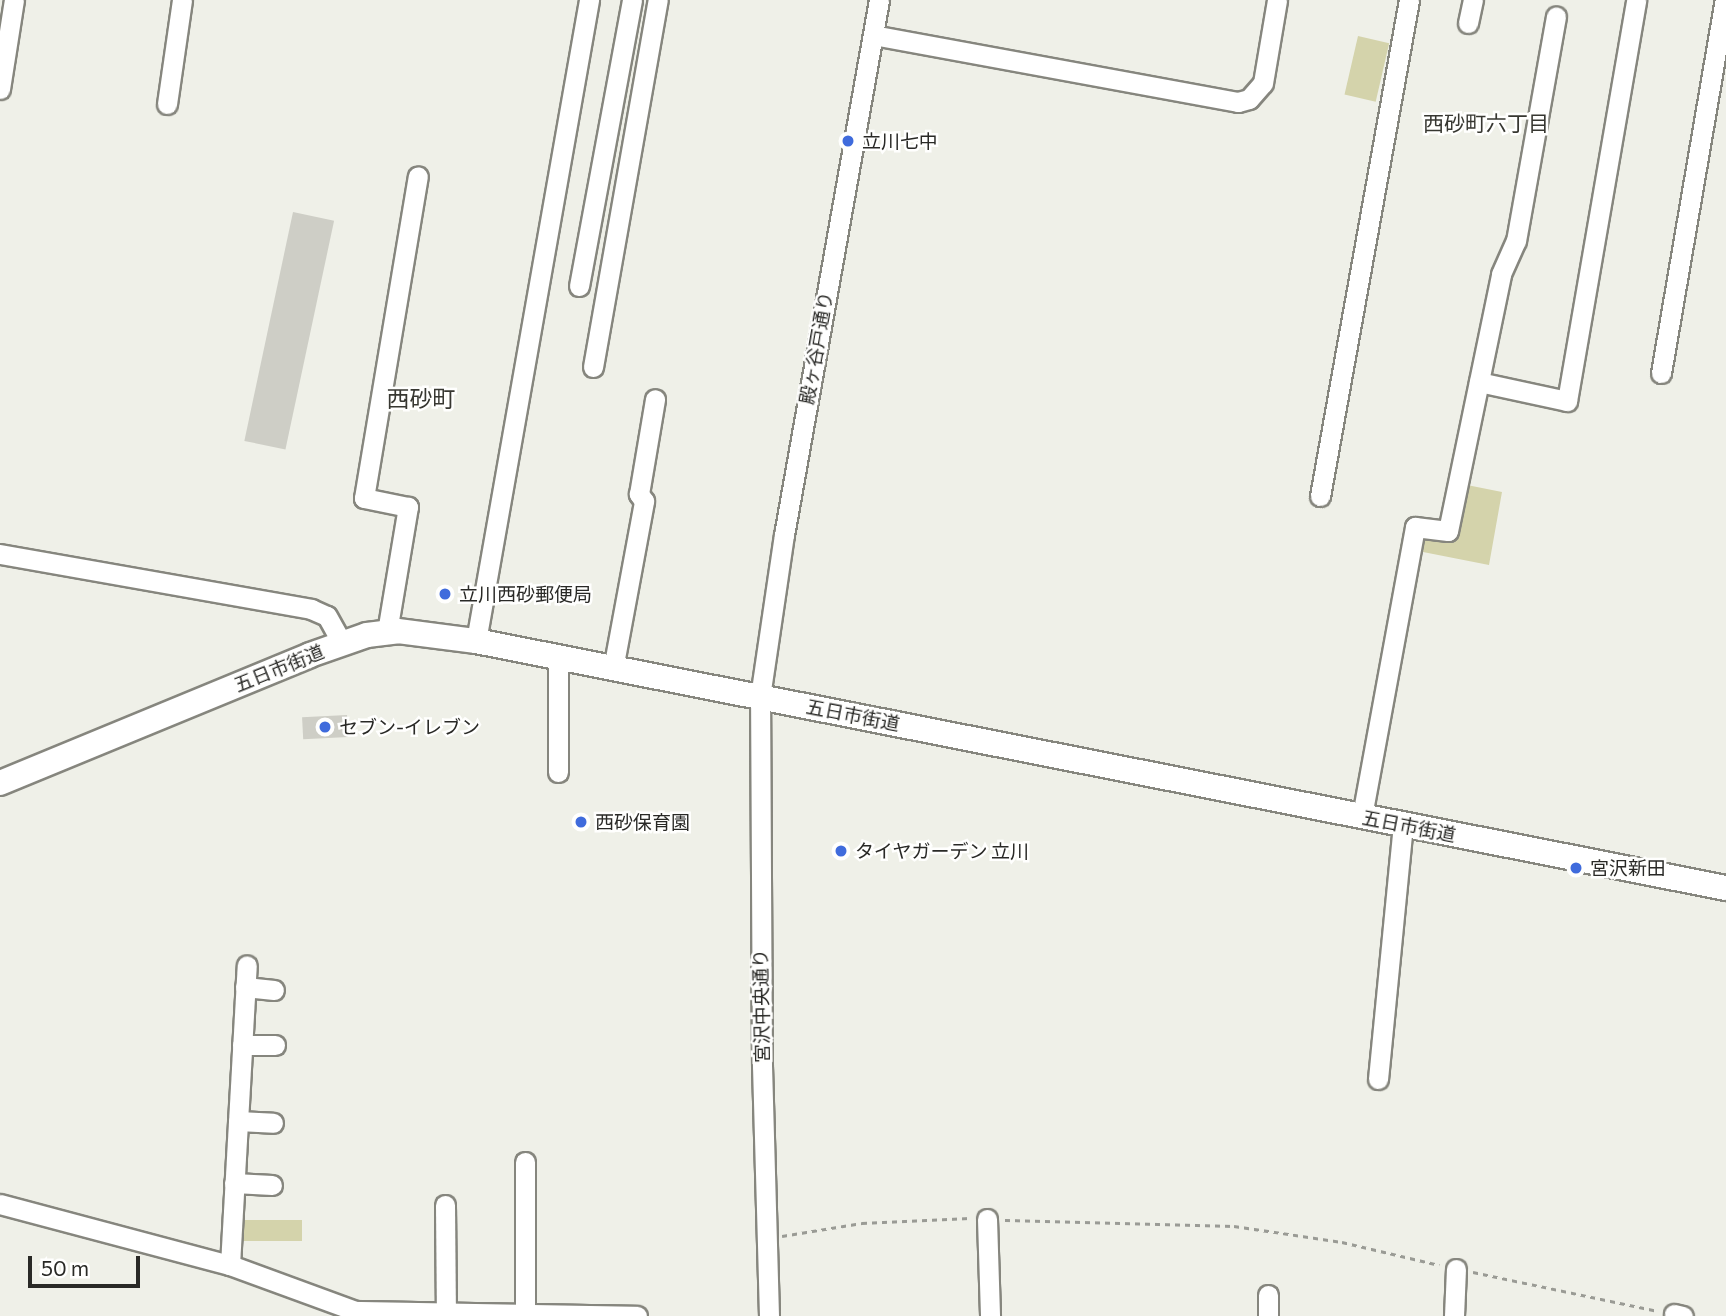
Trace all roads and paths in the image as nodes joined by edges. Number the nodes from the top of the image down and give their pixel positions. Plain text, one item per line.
1 (15, 0) edge
2 (183, 0) edge
3 (589, 0) edge
4 (632, 0) edge
5 (658, 0) edge
6 (879, 0) edge
7 (1277, 0) edge
8 (1409, 0) edge
9 (1473, 0) edge
10 (1636, 0) edge
11 (1725, 0) edge
12 (1556, 17) dead end
13 (1468, 23) dead end
14 (873, 35) junction
15 (0, 89) edge
16 (167, 104) dead end
17 (418, 177) dead end
18 (590, 230) junction
19 (617, 235) junction
20 (579, 286) dead end
21 (593, 367) dead end
22 (1661, 373) dead end
23 (1479, 382) junction
24 (655, 399) dead end
25 (1320, 496) dead end
26 (0, 554) edge
27 (387, 632) junction
28 (476, 641) junction
29 (342, 643) junction
30 (558, 658) junction
31 (614, 669) junction
32 (760, 697) junction
33 (558, 772) dead end
34 (0, 783) edge
35 (1362, 816) junction
36 (1403, 825) junction
37 (1726, 888) edge
38 (247, 965) dead end
39 (245, 987) junction
40 (274, 990) dead end
41 (242, 1045) junction
42 (275, 1045) dead end
43 (1378, 1079) dead end
44 (237, 1121) junction
45 (273, 1123) dead end
46 (525, 1162) dead end
47 (234, 1183) junction
48 (272, 1185) dead end
49 (0, 1204) edge
50 (446, 1205) dead end
51 (987, 1219) junction
52 (765, 1238) junction
53 (230, 1265) junction
54 (1456, 1269) junction
55 (1268, 1295) dead end
56 (356, 1314) edge
57 (446, 1314) junction
58 (525, 1315) edge
59 (1679, 1315) edge
60 (637, 1316) edge
61 (769, 1316) edge
62 (989, 1316) edge
63 (1268, 1316) edge
64 (1454, 1316) edge

1 - 15 street
2 - 16 street
3 - 28 street
4 - 18 street
5 - 19 street
6 - 14 street, 殿ヶ谷戸通り
7 - 14 street
8 - 25 street
9 - 13 street
10 - 23 street
11 - 22 street
12 - 23 street
14 - 32 street, 殿ヶ谷戸通り
17 - 27 street
18 - 19 street
18 - 20 street
19 - 21 street
23 - 35 street
24 - 31 street
26 - 29 street
27 - 28 main road, 五日市街道
27 - 29 main road, 五日市街道
28 - 30 main road, 五日市街道
29 - 34 main road, 五日市街道
30 - 31 main road, 五日市街道
30 - 33 street
31 - 32 main road, 五日市街道
32 - 35 main road, 五日市街道
32 - 52 street, 宮沢中央通り
35 - 36 main road, 五日市街道
36 - 37 main road, 五日市街道
36 - 43 street
38 - 39 street
39 - 40 street
39 - 41 street
41 - 42 street
41 - 44 street
44 - 45 street
44 - 47 street
46 - 58 street
47 - 48 street
47 - 53 street
49 - 53 street
50 - 57 street
51 - 52 path
51 - 54 path
51 - 62 street
52 - 61 street, 宮沢中央通り
53 - 56 street
54 - 59 path
54 - 64 street
55 - 63 street
56 - 57 street
57 - 58 street
58 - 60 street

